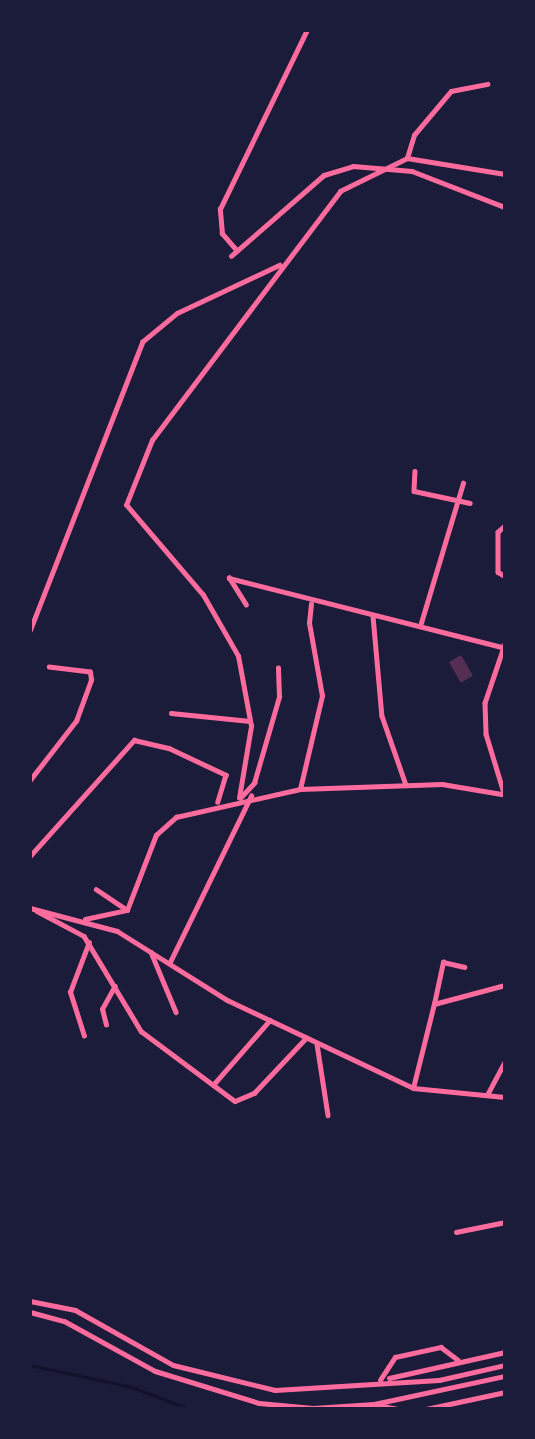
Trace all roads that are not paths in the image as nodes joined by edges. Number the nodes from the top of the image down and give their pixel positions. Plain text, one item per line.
1 (307, 30) edge
2 (486, 84) dead end
3 (407, 158) junction
4 (385, 164) junction
5 (505, 174) edge
6 (505, 207) edge
7 (237, 251) junction
8 (231, 256) dead end
9 (283, 263) junction
10 (415, 471) dead end
11 (463, 483) dead end
12 (458, 500) junction
13 (470, 503) dead end
14 (505, 526) edge
15 (505, 576) edge
16 (311, 604) junction
17 (246, 605) dead end
18 (373, 616) junction
19 (421, 623) junction
20 (30, 630) edge
21 (504, 646) edge
22 (49, 667) dead end
23 (278, 668) dead end
24 (171, 713) dead end
25 (250, 721) junction
26 (30, 780) edge
27 (405, 785) junction
28 (300, 789) junction
29 (503, 795) edge
30 (251, 796) junction
31 (239, 798) junction
32 (216, 804) junction
33 (30, 856) edge
34 (96, 890) dead end
35 (30, 908) edge
36 (127, 910) junction
37 (37, 911) junction
38 (85, 919) junction
39 (89, 942) junction
40 (151, 952) junction
41 (170, 962) junction
42 (464, 967) dead end
43 (116, 985) junction
44 (505, 985) edge
45 (434, 1004) junction
46 (176, 1012) dead end
47 (271, 1019) junction
48 (106, 1025) dead end
49 (84, 1036) dead end
50 (306, 1038) junction
51 (317, 1044) junction
52 (505, 1061) edge
53 (213, 1085) junction
54 (413, 1088) junction
55 (487, 1095) junction
56 (505, 1097) edge
57 (328, 1115) dead end
58 (505, 1222) edge
59 (456, 1232) dead end
60 (30, 1301) edge
61 (30, 1312) edge
62 (505, 1352) edge
63 (457, 1360) junction
64 (505, 1365) edge
65 (505, 1376) edge
66 (380, 1380) junction
67 (505, 1392) edge
68 (374, 1404) junction
69 (398, 1409) edge
70 (426, 1409) edge

1 - 7 street
2 - 3 street
3 - 4 street
3 - 5 street
4 - 6 street
4 - 7 street
4 - 9 street
7 - 8 street
9 - 20 street
9 - 25 street
10 - 12 street
11 - 12 street
12 - 13 street
12 - 19 street
14 - 15 street
16 - 17 street
16 - 18 street
16 - 28 street
18 - 19 street
18 - 27 street
19 - 21 street
21 - 29 street
22 - 26 street
23 - 31 street
24 - 25 street
25 - 31 street
27 - 28 street
27 - 29 street
28 - 30 street
30 - 31 street
30 - 41 street
31 - 32 street
32 - 33 street
32 - 36 street
34 - 36 street
35 - 37 main road
36 - 38 street
37 - 38 main road
37 - 39 street
38 - 40 main road
39 - 43 street
39 - 49 street
40 - 41 main road
40 - 46 street
41 - 47 main road
42 - 45 street
43 - 48 street
43 - 53 street
44 - 45 street
45 - 54 street
47 - 50 main road
47 - 53 street
50 - 51 main road
50 - 53 street
51 - 54 main road
51 - 57 street
52 - 55 street
54 - 55 main road
55 - 56 main road
58 - 59 street
60 - 66 main road
61 - 68 main road
62 - 63 main road
63 - 66 main road
63 - 66 street
64 - 66 main road
65 - 68 main road
67 - 70 main road
68 - 69 main road

